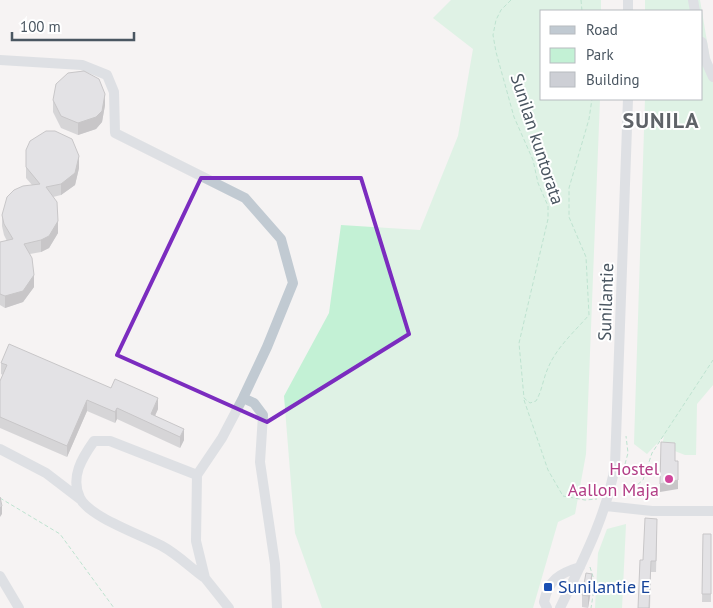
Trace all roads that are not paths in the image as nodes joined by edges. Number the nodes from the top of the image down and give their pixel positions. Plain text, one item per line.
1 (703, 48) edge
2 (0, 60) edge
3 (713, 77) edge
4 (628, 100) edge
5 (243, 398) junction
6 (0, 449) edge
7 (197, 475) junction
8 (80, 499) junction
9 (607, 502) junction
10 (713, 510) edge
11 (580, 567) junction
12 (0, 576) edge
13 (205, 578) junction
14 (19, 608) edge
15 (229, 608) edge
16 (277, 608) edge
17 (547, 608) edge
18 (560, 608) edge

1 - 3 street
2 - 5 street
4 - 9 street, Sunilantie
5 - 7 street
5 - 16 street
6 - 8 street
7 - 8 street
7 - 13 street
8 - 13 street
9 - 10 street
9 - 11 street, Sunilantie
11 - 17 street
11 - 18 street, Sunilantie
12 - 14 street
13 - 15 street

